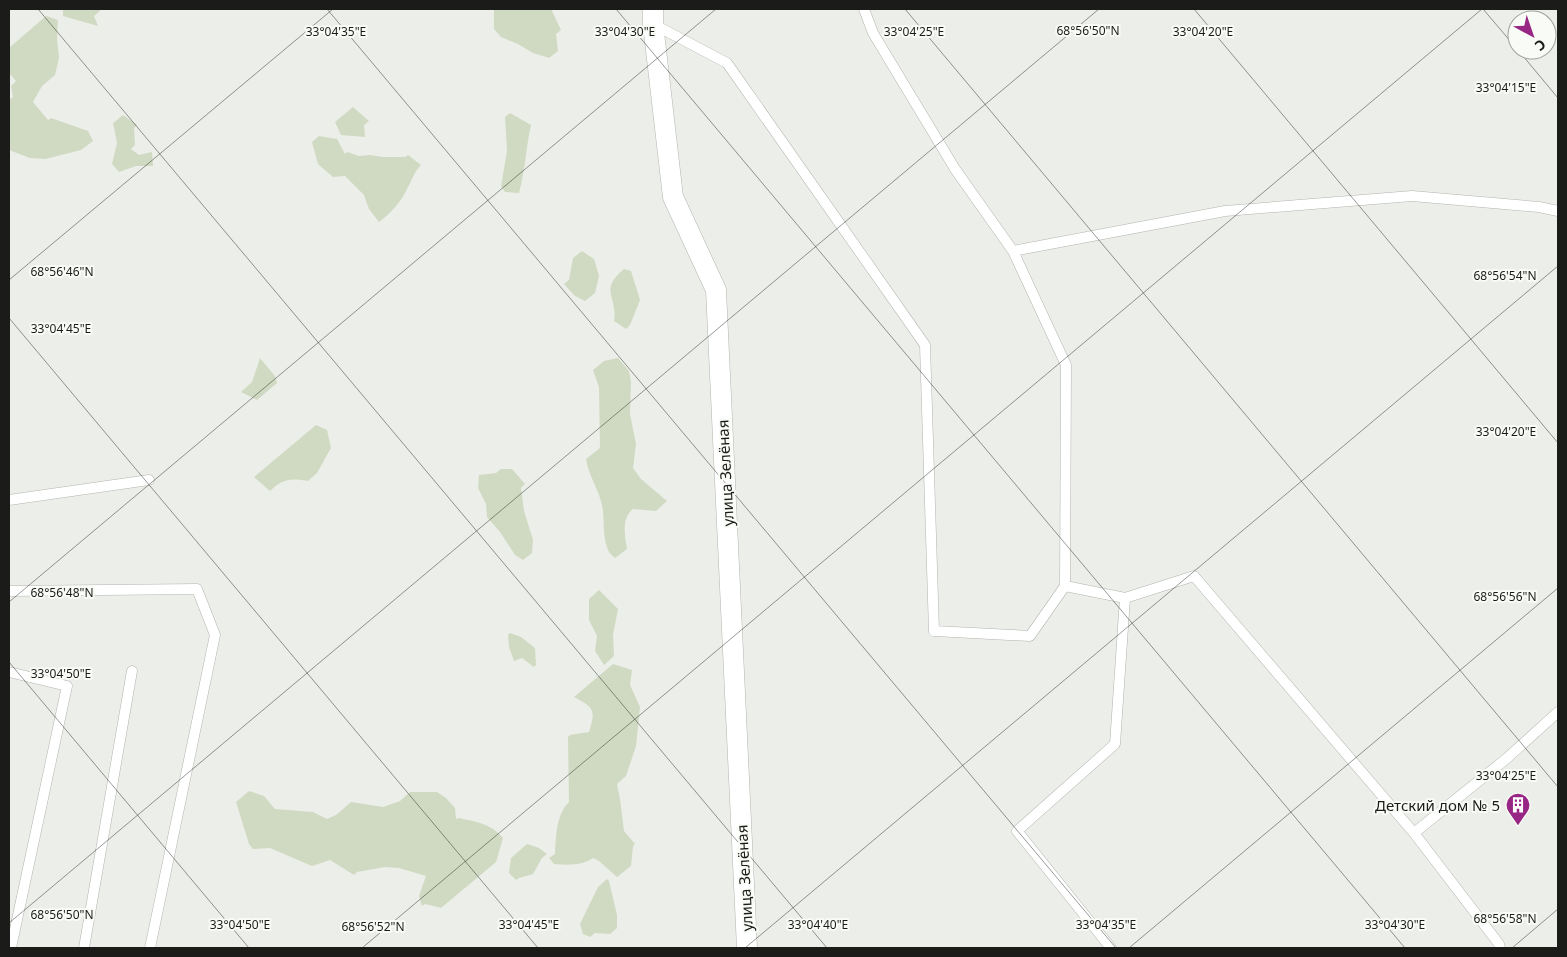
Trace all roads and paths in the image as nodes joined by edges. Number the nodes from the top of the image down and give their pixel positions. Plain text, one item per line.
1 (864, 9) edge
2 (653, 16) edge
3 (1558, 212) edge
4 (1014, 251) junction
5 (149, 480) dead end
6 (9, 500) edge
7 (1065, 586) junction
8 (9, 591) edge
9 (1125, 598) junction
10 (132, 671) dead end
11 (9, 672) edge
12 (1558, 712) edge
13 (1414, 833) junction
14 (11, 948) edge
15 (84, 948) edge
16 (150, 948) edge
17 (747, 948) edge
18 (1111, 948) edge
19 (1500, 948) edge

1 - 4 lane
2 - 7 lane
2 - 17 street, улица Зелёная
3 - 4 lane
4 - 7 lane
5 - 6 lane
7 - 9 lane
8 - 16 lane
9 - 13 lane
9 - 18 lane
10 - 15 lane
11 - 14 lane
12 - 13 lane
13 - 19 lane

